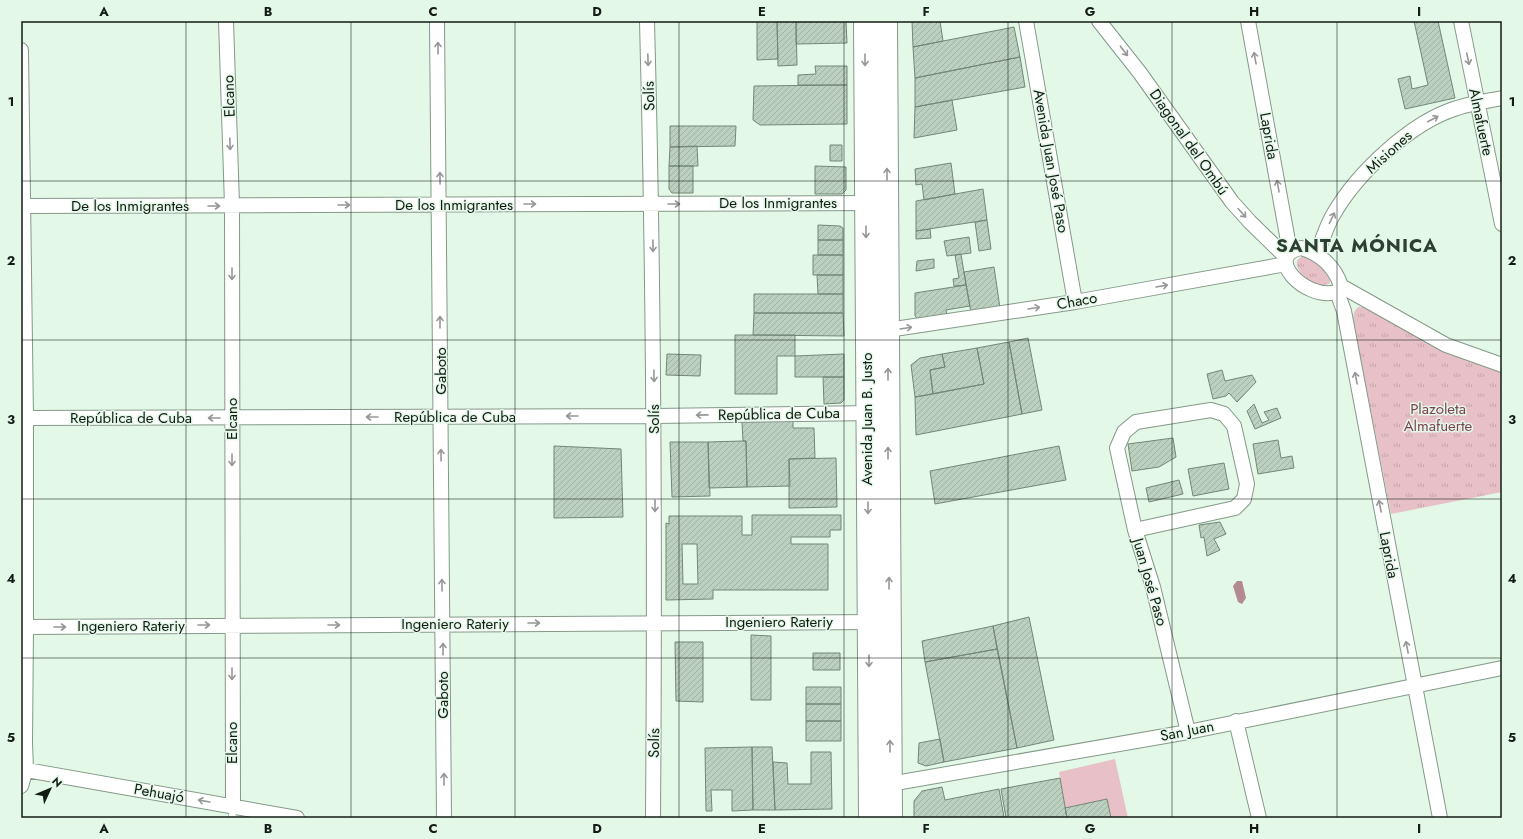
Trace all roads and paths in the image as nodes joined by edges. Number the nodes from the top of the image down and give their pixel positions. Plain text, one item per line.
1 (226, 21) edge
2 (437, 21) edge
3 (647, 21) edge
4 (865, 21) edge
5 (886, 21) edge
6 (1026, 21) edge
7 (1100, 21) edge
8 (1248, 21) edge
9 (1461, 21) edge
10 (21, 50) edge
11 (1502, 98) edge
12 (1477, 103) junction
13 (876, 203) junction
14 (652, 204) junction
15 (440, 205) junction
16 (22, 206) edge
17 (232, 206) junction
18 (1502, 224) edge
19 (1317, 254) junction
20 (1288, 258) junction
21 (1339, 289) junction
22 (1075, 302) junction
23 (877, 331) junction
24 (1502, 365) edge
25 (878, 413) junction
26 (441, 416) junction
27 (655, 416) junction
28 (23, 418) edge
29 (232, 418) junction
30 (1135, 530) junction
31 (879, 622) junction
32 (655, 623) junction
33 (443, 624) junction
34 (232, 625) junction
35 (24, 627) edge
36 (1502, 668) edge
37 (1414, 686) junction
38 (1236, 721) junction
39 (1188, 732) junction
40 (23, 769) edge
41 (880, 785) junction
42 (21, 786) edge
43 (232, 812) edge
44 (298, 818) edge
45 (444, 818) edge
46 (653, 818) edge
47 (870, 818) edge
48 (891, 818) edge
49 (1259, 818) edge
50 (1440, 818) edge

1 -> 17 street, Elcano
15 -> 2 street, Gaboto
3 -> 14 street, Solís
4 -> 13 main road, Avenida Juan B. Justo
13 -> 5 main road, Avenida Juan B. Justo
6 - 22 street, Avenida Juan José Paso
7 -> 20 street, Diagonal del Ombú
20 -> 8 street, Laprida
9 -> 12 street, Almafuerte
10 - 16 street
11 - 12 street, Misiones
12 - 18 street, Almafuerte
19 -> 12 street, Misiones
14 -> 13 street, De los Inmigrantes
13 - 23 main road, Avenida Juan B. Justo
15 -> 14 street, De los Inmigrantes
14 -> 27 street, Solís
17 -> 15 street, De los Inmigrantes
26 -> 15 street, Gaboto
16 -> 17 street, De los Inmigrantes
16 - 28 street
17 -> 29 street, Elcano
19 - 20 street
19 - 21 street
20 - 21 street, Diagonal del Ombú
22 -> 20 street, Chaco
21 - 24 street, Diagonal del Ombú
37 -> 21 street, Laprida
23 -> 22 street, Chaco
23 - 25 main road, Avenida Juan B. Justo
25 -> 27 street, República de Cuba
25 - 31 main road, Avenida Juan B. Justo
27 -> 26 street, República de Cuba
26 -> 29 street, República de Cuba
33 -> 26 street, Gaboto
27 -> 32 street, Solís
29 -> 28 street, República de Cuba
28 - 35 street
29 -> 34 street, Elcano
30 - 30 street, Juan José Paso
30 - 39 street, Juan José Paso
31 - 32 street, Ingeniero Rateriy
31 - 41 main road, Avenida Juan B. Justo
33 -> 32 street, Ingeniero Rateriy
32 - 46 street, Solís
34 -> 33 street, Ingeniero Rateriy
45 -> 33 street, Gaboto
35 -> 34 street, Ingeniero Rateriy
34 -> 43 street, Elcano
35 - 40 street
36 - 37 street, San Juan
37 - 38 street, San Juan
37 - 50 street, Laprida
38 - 39 street, San Juan
38 - 49 street
39 - 41 street, San Juan
40 - 42 street
43 -> 40 street, Pehuajó
41 - 47 main road, Avenida Juan B. Justo
41 - 48 main road, Avenida Juan B. Justo
43 - 44 street, Pehuajó

